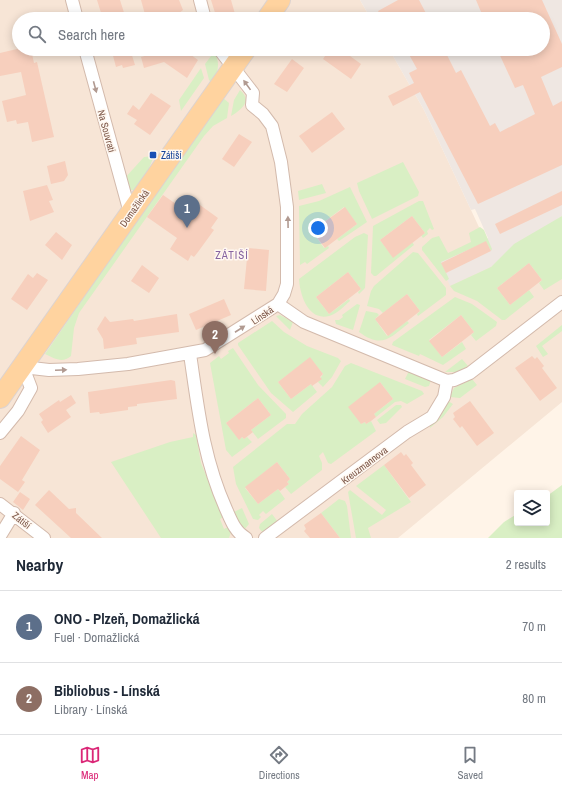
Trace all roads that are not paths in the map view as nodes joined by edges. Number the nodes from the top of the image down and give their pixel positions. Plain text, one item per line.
1 (72, 0) edge
2 (200, 0) edge
3 (280, 0) edge
4 (75, 12) edge
5 (203, 12) edge
6 (272, 12) edge
7 (87, 56) edge
8 (224, 56) edge
9 (241, 56) edge
10 (233, 67) junction
11 (130, 213) junction
12 (562, 302) edge
13 (278, 304) junction
14 (190, 354) junction
15 (23, 367) junction
16 (447, 381) junction
17 (0, 397) edge
18 (0, 434) edge
19 (0, 504) edge
20 (14, 513) junction
21 (0, 536) edge
22 (242, 537) edge
23 (44, 538) edge
24 (265, 538) edge

1 - 4 street
2 - 5 street
3 - 6 main road
7 -> 11 street, Na Souvrati
8 - 10 street, Línská
9 - 10 main road, Domažlická
10 - 11 main road, Domažlická
13 -> 10 street, Línská
11 - 15 main road, Domažlická
12 - 16 street
14 -> 13 street, Línská
13 - 16 street
15 -> 14 street, Línská
14 - 22 street
15 - 17 main road, Domažlická
15 - 18 street
16 - 24 street, Kreuzmannova
19 - 20 street, Zátiší
20 - 21 street
20 - 23 street, Zátiší

